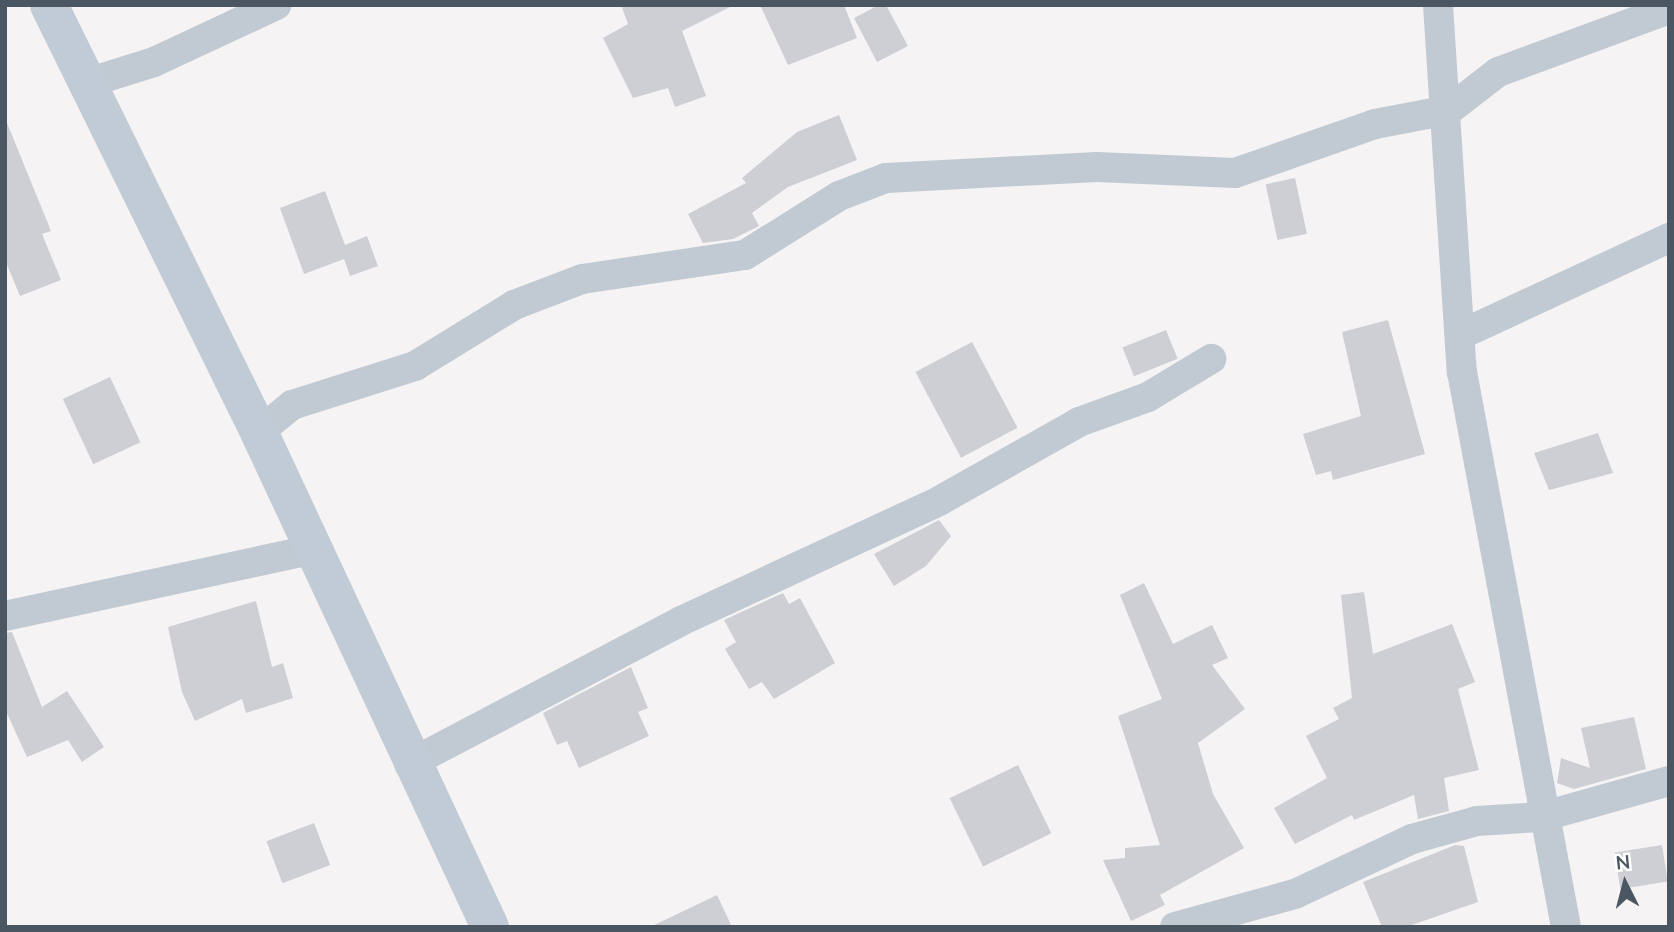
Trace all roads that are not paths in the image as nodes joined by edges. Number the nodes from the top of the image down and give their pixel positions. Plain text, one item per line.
1 (49, 5) edge
2 (276, 5) edge
3 (1438, 5) edge
4 (1669, 9) edge
5 (87, 83) junction
6 (1449, 110) junction
7 (1669, 238) edge
8 (1460, 334) junction
9 (1211, 359) dead end
10 (259, 432) junction
11 (310, 550) junction
12 (5, 616) edge
13 (409, 764) junction
14 (1669, 781) edge
15 (1541, 817) junction
16 (489, 927) edge
17 (1175, 927) edge
18 (1566, 927) edge

1 - 5 main road
2 - 5 street
3 - 6 street
4 - 6 street
5 - 10 main road
6 - 8 street
6 - 10 street
7 - 8 street
8 - 15 street
9 - 13 street
10 - 11 main road
11 - 12 street
11 - 13 main road
13 - 16 main road
14 - 15 street
15 - 17 street
15 - 18 street

